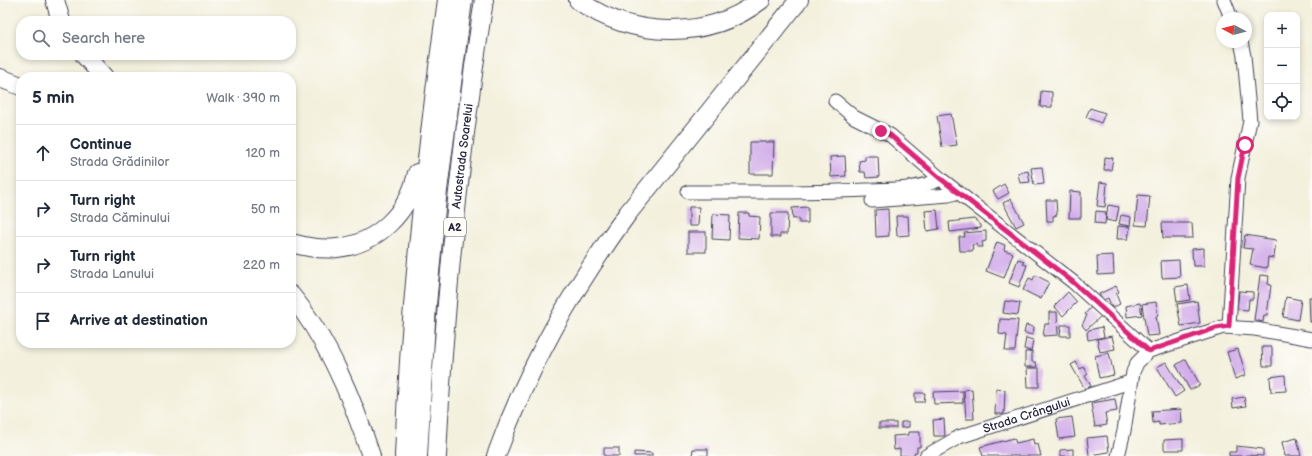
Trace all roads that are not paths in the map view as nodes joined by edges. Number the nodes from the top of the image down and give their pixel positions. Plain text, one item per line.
1 (55, 0) edge
2 (447, 0) edge
3 (463, 0) edge
4 (484, 0) edge
5 (578, 0) edge
6 (761, 0) edge
7 (799, 0) edge
8 (1224, 0) edge
9 (1229, 12) edge
10 (60, 16) edge
11 (1242, 48) edge
12 (89, 60) edge
13 (99, 72) edge
14 (0, 78) edge
15 (16, 84) edge
16 (434, 94) junction
17 (835, 101) dead end
18 (941, 179) junction
19 (688, 192) dead end
20 (958, 192) junction
21 (872, 201) dead end
22 (296, 244) edge
23 (296, 302) edge
24 (1229, 326) junction
25 (1312, 339) edge
26 (1149, 351) junction
27 (1130, 382) junction
28 (371, 456) edge
29 (404, 456) edge
30 (418, 456) edge
31 (437, 456) edge
32 (496, 456) edge
33 (926, 456) edge
34 (1118, 456) edge

1 - 10 highway
2 - 16 highway
3 - 30 highway, Autostrada Soarelui / A2
4 - 31 highway, Autostrada Soarelui / A2
5 - 6 highway
7 - 32 highway
8 - 9 street
11 - 24 street
12 - 13 highway
14 - 15 highway
16 - 22 highway
16 - 29 highway
17 - 18 street
18 - 19 street
18 - 20 street
20 - 21 street
20 - 26 street
23 - 28 highway
24 - 25 street
24 - 26 street
26 - 27 street
27 - 33 street, Strada Crângului
27 - 34 street

